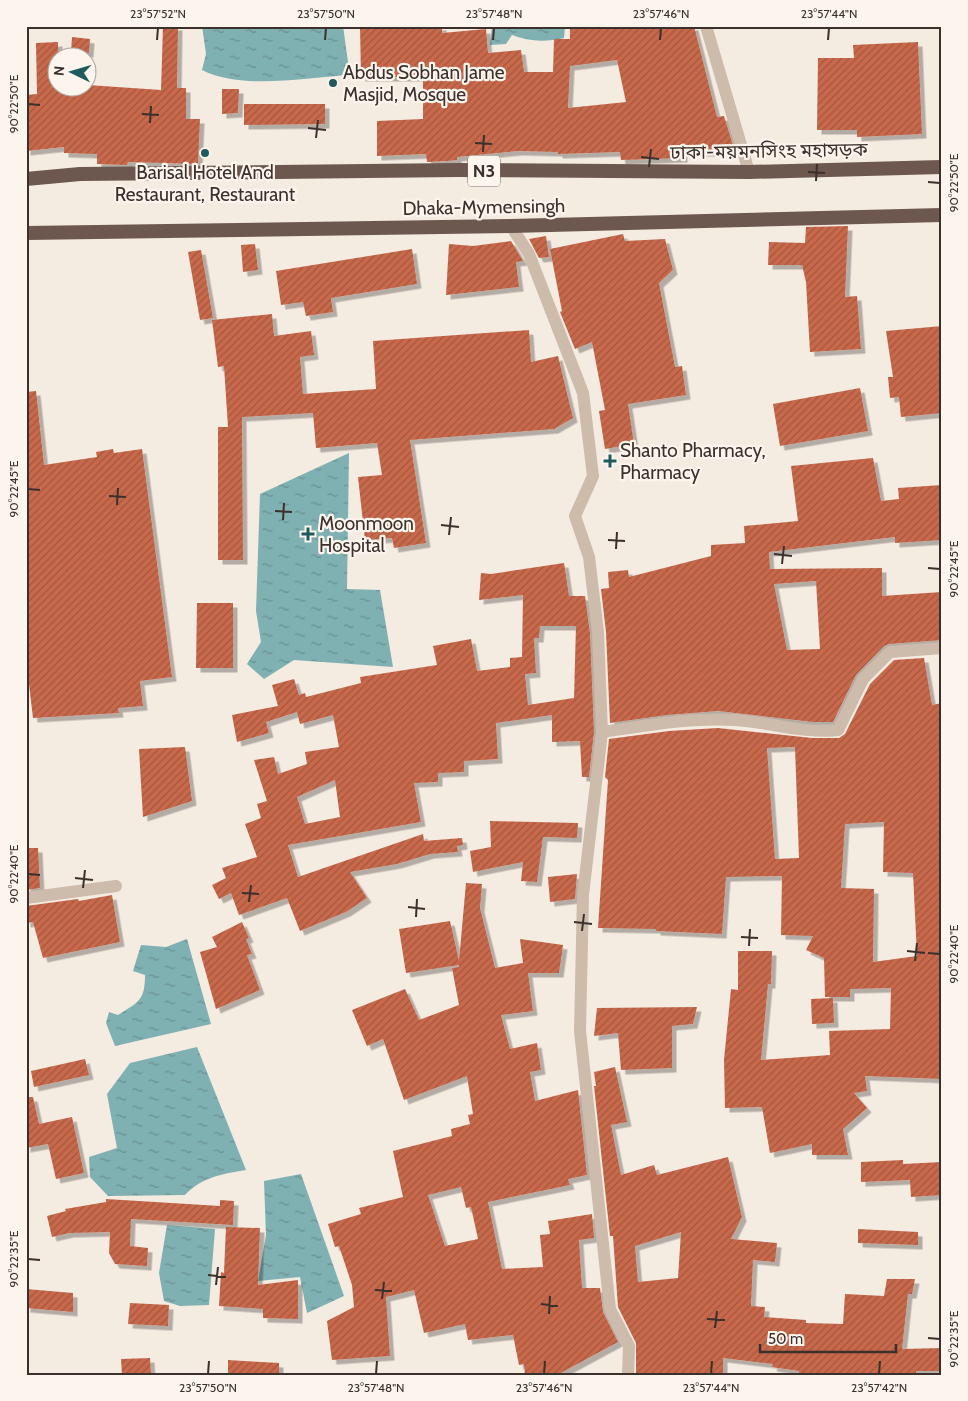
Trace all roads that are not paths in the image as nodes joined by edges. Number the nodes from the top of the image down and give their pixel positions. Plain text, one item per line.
1 (706, 26) edge
2 (942, 167) edge
3 (749, 172) junction
4 (26, 179) edge
5 (942, 215) edge
6 (511, 226) junction
7 (26, 234) edge
8 (942, 648) edge
9 (602, 732) junction
10 (116, 886) dead end
11 (26, 898) edge
12 (628, 1375) edge

1 - 3 street
2 - 3 highway, ঢাকা-ময়মনসিংহ মহাসড়ক / N3
3 - 4 highway, ঢাকা-ময়মনসিংহ মহাসড়ক / N3
5 - 6 highway, Dhaka-Mymensingh
6 - 7 highway, Dhaka-Mymensingh
6 - 9 street
8 - 9 street
9 - 12 street
10 - 11 street

